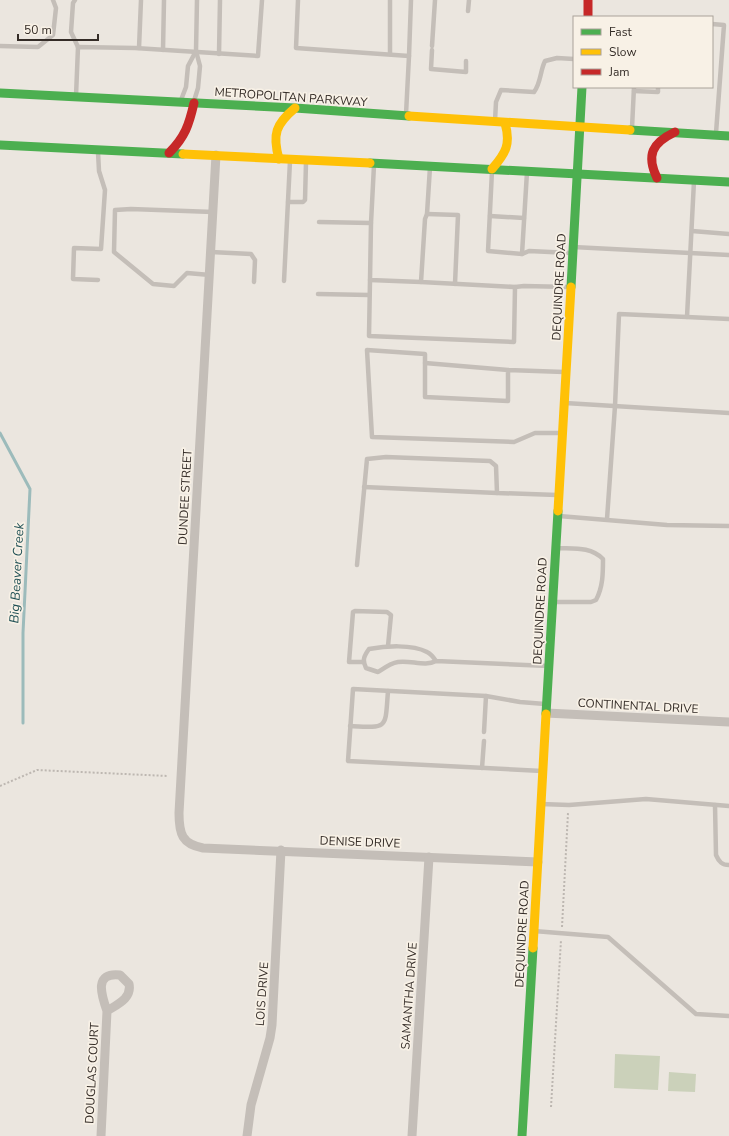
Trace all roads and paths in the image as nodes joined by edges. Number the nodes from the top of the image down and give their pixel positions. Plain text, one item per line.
1 (53, 0) edge
2 (75, 0) edge
3 (141, 0) edge
4 (164, 0) edge
5 (197, 0) edge
6 (220, 0) edge
7 (262, 0) edge
8 (298, 0) edge
9 (390, 0) edge
10 (410, 0) edge
11 (435, 0) edge
12 (469, 0) edge
13 (588, 0) edge
14 (468, 11) dead end
15 (588, 16) edge
16 (713, 24) edge
17 (0, 46) edge
18 (78, 47) junction
19 (139, 48) junction
20 (163, 50) junction
21 (196, 51) junction
22 (219, 54) junction
23 (390, 54) junction
24 (409, 56) junction
25 (573, 59) edge
26 (466, 61) dead end
27 (582, 88) edge
28 (658, 88) edge
29 (634, 89) edge
30 (0, 93) edge
31 (76, 97) junction
32 (180, 102) junction
33 (194, 103) junction
34 (295, 108) junction
35 (406, 116) junction
36 (495, 123) junction
37 (505, 124) junction
38 (580, 127) junction
39 (632, 130) junction
40 (675, 132) junction
41 (716, 135) junction
42 (729, 136) edge
43 (0, 145) edge
44 (98, 150) junction
45 (169, 153) junction
46 (216, 156) junction
47 (279, 159) junction
48 (290, 159) junction
49 (306, 160) junction
50 (374, 163) junction
51 (430, 166) junction
52 (492, 169) junction
53 (527, 171) junction
54 (578, 174) junction
55 (657, 178) junction
56 (694, 180) junction
57 (729, 182) edge
58 (288, 202) junction
59 (213, 212) junction
60 (427, 214) junction
61 (490, 216) junction
62 (524, 218) junction
63 (319, 222) dead end
64 (371, 222) junction
65 (692, 231) junction
66 (729, 234) edge
67 (573, 250) junction
68 (211, 252) junction
69 (690, 253) junction
70 (522, 254) junction
71 (729, 256) edge
72 (210, 275) junction
73 (98, 280) dead end
74 (370, 280) junction
75 (284, 281) dead end
76 (254, 282) dead end
77 (421, 282) junction
78 (454, 284) junction
79 (515, 287) junction
80 (571, 287) junction
81 (318, 294) dead end
82 (369, 295) junction
83 (687, 317) junction
84 (729, 319) edge
85 (425, 363) junction
86 (508, 370) junction
87 (566, 372) junction
88 (564, 403) junction
89 (615, 406) junction
90 (729, 413) edge
91 (562, 433) junction
92 (364, 487) junction
93 (497, 493) junction
94 (559, 495) junction
95 (558, 516) junction
96 (607, 519) junction
97 (729, 526) edge
98 (556, 548) junction
99 (357, 565) dead end
100 (553, 602) junction
101 (388, 646) junction
102 (436, 661) junction
103 (363, 662) junction
104 (549, 666) junction
105 (388, 691) junction
106 (486, 696) junction
107 (547, 704) junction
108 (546, 713) junction
109 (729, 722) edge
110 (350, 726) junction
111 (484, 732) dead end
112 (484, 742) dead end
113 (482, 768) junction
114 (543, 771) junction
115 (168, 776) dead end
116 (0, 786) edge
117 (541, 804) junction
118 (715, 806) junction
119 (729, 806) edge
120 (568, 812) dead end
121 (184, 840) joint
122 (281, 850) junction
123 (429, 857) junction
124 (538, 862) junction
125 (729, 865) edge
126 (562, 926) dead end
127 (534, 931) junction
128 (561, 940) dead end
129 (107, 1011) dead end
130 (729, 1016) edge
131 (550, 1107) dead end
132 (101, 1136) edge
133 (247, 1136) edge
134 (412, 1136) edge
135 (522, 1136) edge

1 - 17 lane
2 - 18 lane
3 - 19 lane
4 - 20 lane
5 - 21 lane
6 - 22 lane
7 - 22 lane
8 - 23 lane
9 - 23 lane
10 - 24 lane
11 - 26 lane
12 - 14 lane
13 - 15 main road
16 - 41 lane
18 - 19 lane
18 - 31 lane
19 - 20 lane
20 - 21 lane
21 - 22 lane
21 - 32 lane
21 - 33 lane
23 - 24 lane
24 - 35 lane
25 - 36 lane
27 - 38 main road, DEQUINDRE ROAD
28 - 29 lane
29 - 39 lane
30 - 31 main road, METROPOLITAN PARKWAY
31 - 32 main road, METROPOLITAN PARKWAY
32 - 33 main road, METROPOLITAN PARKWAY
33 - 34 main road, METROPOLITAN PARKWAY
33 - 45 main road
34 - 35 main road, METROPOLITAN PARKWAY
34 - 47 main road
35 - 36 main road, METROPOLITAN PARKWAY
36 - 37 main road, METROPOLITAN PARKWAY
37 - 38 main road, METROPOLITAN PARKWAY
37 - 52 main road
38 - 39 main road, METROPOLITAN PARKWAY
38 - 54 main road, DEQUINDRE ROAD
39 - 40 main road, METROPOLITAN PARKWAY
40 - 41 main road, METROPOLITAN PARKWAY
40 - 55 main road
41 - 42 main road, METROPOLITAN PARKWAY
43 - 44 main road
44 - 45 main road
44 - 73 lane
45 - 46 main road
46 - 47 main road
46 - 59 street, DUNDEE STREET
47 - 48 main road
48 - 49 main road
48 - 58 lane
49 - 50 main road
49 - 58 lane
50 - 51 main road
50 - 64 lane
51 - 52 main road
51 - 60 lane
52 - 53 main road
52 - 61 lane
53 - 54 main road
53 - 62 lane
54 - 55 main road
54 - 67 main road, DEQUINDRE ROAD
55 - 56 main road
56 - 57 main road
56 - 65 lane
58 - 75 lane
59 - 68 street, DUNDEE STREET
59 - 72 lane
60 - 77 lane
60 - 78 lane
61 - 62 lane
61 - 70 lane
62 - 70 lane
63 - 64 lane
64 - 74 lane
65 - 66 lane
65 - 69 lane
67 - 69 lane
67 - 70 lane
67 - 80 main road, DEQUINDRE ROAD
68 - 72 street, DUNDEE STREET
68 - 76 lane
69 - 71 lane
69 - 83 lane
72 - 121 street, DUNDEE STREET
74 - 77 lane
74 - 82 lane
77 - 78 lane
78 - 79 lane
79 - 80 lane
79 - 82 lane
80 - 87 main road, DEQUINDRE ROAD
81 - 82 lane
83 - 84 lane
83 - 89 lane
85 - 86 lane
85 - 86 lane
85 - 91 lane
86 - 87 lane
87 - 88 main road, DEQUINDRE ROAD
88 - 89 lane
88 - 91 main road, DEQUINDRE ROAD
89 - 90 lane
89 - 96 lane
91 - 94 main road, DEQUINDRE ROAD
92 - 93 lane
92 - 93 lane
92 - 99 lane
93 - 94 lane
94 - 95 main road, DEQUINDRE ROAD
95 - 96 lane
95 - 98 main road, DEQUINDRE ROAD
96 - 97 lane
98 - 100 main road, DEQUINDRE ROAD
98 - 100 lane
100 - 104 main road, DEQUINDRE ROAD
101 - 102 lane
101 - 103 lane
101 - 103 lane
102 - 103 lane
102 - 104 lane
104 - 107 main road, DEQUINDRE ROAD
105 - 106 lane
105 - 110 lane
105 - 110 lane
106 - 107 lane
106 - 111 lane
107 - 108 main road, DEQUINDRE ROAD
108 - 109 street, CONTINENTAL DRIVE
108 - 114 main road, DEQUINDRE ROAD
110 - 113 lane
112 - 113 lane
113 - 114 lane
114 - 117 main road, DEQUINDRE ROAD
115 - 116 path
117 - 118 lane
117 - 124 main road, DEQUINDRE ROAD
118 - 119 lane
118 - 125 lane
120 - 126 path
121 - 122 street, DENISE DRIVE
122 - 123 street, DENISE DRIVE
122 - 133 street, LOIS DRIVE
123 - 124 street, DENISE DRIVE
123 - 134 street, SAMANTHA DRIVE
124 - 127 main road, DEQUINDRE ROAD
127 - 130 lane
127 - 135 main road, DEQUINDRE ROAD
128 - 131 path
129 - 132 street, DOUGLAS COURT

